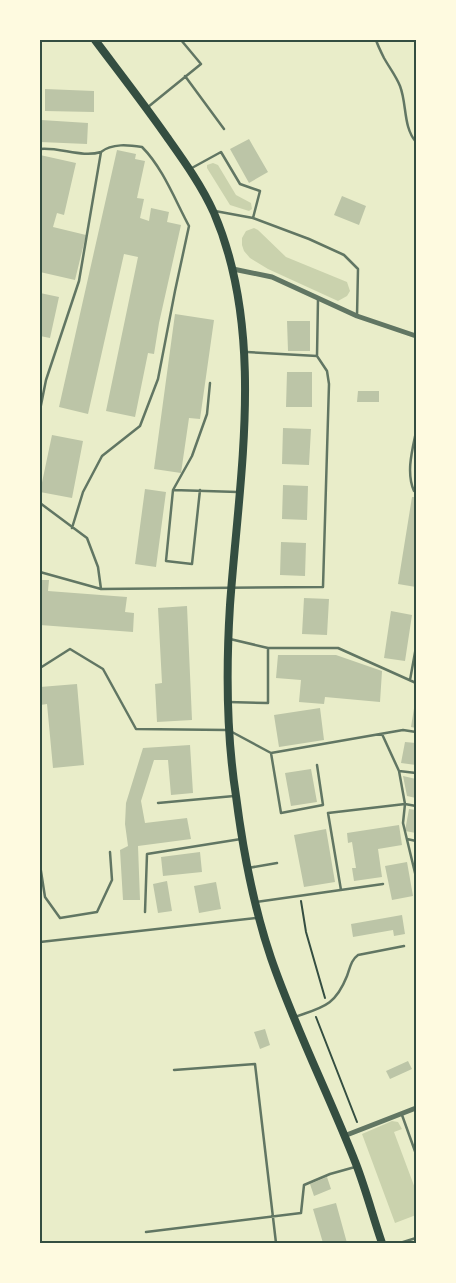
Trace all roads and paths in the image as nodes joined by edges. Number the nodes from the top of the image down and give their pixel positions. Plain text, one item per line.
1 (95, 40) edge
2 (181, 40) edge
3 (376, 40) edge
4 (185, 76) junction
5 (147, 108) junction
6 (224, 129) dead end
7 (416, 142) edge
8 (40, 149) edge
9 (101, 152) junction
10 (190, 169) junction
11 (213, 211) junction
12 (253, 218) junction
13 (233, 269) junction
14 (318, 297) junction
15 (357, 316) junction
16 (416, 336) edge
17 (243, 352) junction
18 (318, 356) junction
19 (210, 382) dead end
20 (40, 410) edge
21 (416, 432) edge
22 (174, 490) junction
23 (200, 490) junction
24 (239, 492) junction
25 (416, 492) edge
26 (40, 503) edge
27 (72, 528) junction
28 (40, 572) edge
29 (101, 589) junction
30 (232, 589) junction
31 (228, 639) junction
32 (416, 647) edge
33 (268, 648) junction
34 (40, 668) edge
35 (410, 680) junction
36 (416, 683) edge
37 (227, 702) junction
38 (228, 730) junction
39 (416, 732) edge
40 (382, 734) junction
41 (271, 753) junction
42 (317, 765) dead end
43 (400, 770) junction
44 (416, 773) edge
45 (236, 796) junction
46 (158, 803) dead end
47 (404, 804) junction
48 (416, 806) edge
49 (242, 839) junction
50 (407, 839) junction
51 (416, 841) edge
52 (110, 852) dead end
53 (277, 863) dead end
54 (40, 865) edge
55 (247, 868) junction
56 (416, 876) edge
57 (383, 884) dead end
58 (341, 890) junction
59 (300, 896) junction
60 (254, 902) junction
61 (145, 912) dead end
62 (258, 918) junction
63 (40, 942) edge
64 (404, 946) dead end
65 (328, 1005) junction
66 (314, 1010) junction
67 (293, 1017) junction
68 (174, 1070) dead end
69 (416, 1108) edge
70 (401, 1113) junction
71 (360, 1130) junction
72 (344, 1136) junction
73 (416, 1154) edge
74 (357, 1166) junction
75 (272, 1216) junction
76 (146, 1232) dead end
77 (416, 1238) edge
78 (276, 1243) edge
79 (382, 1243) edge
80 (400, 1243) edge

1 - 5 main road
2 - 4 lane
3 - 7 lane
4 - 5 lane
4 - 6 lane
5 - 10 main road
8 - 9 lane
9 - 20 lane
9 - 27 lane
10 - 11 main road
10 - 12 lane
11 - 12 lane
11 - 13 main road
12 - 15 lane
13 - 14 street
13 - 17 main road
14 - 15 street
14 - 18 lane
15 - 16 street
17 - 18 lane
17 - 24 main road
18 - 30 lane
19 - 22 lane
21 - 25 lane
22 - 23 lane
22 - 23 lane
23 - 24 lane
24 - 30 main road
26 - 27 lane
27 - 29 lane
28 - 29 lane
29 - 30 lane
30 - 31 main road
31 - 33 lane
31 - 37 main road
32 - 35 lane
33 - 35 lane
33 - 37 lane
34 - 38 lane
35 - 36 lane
37 - 38 main road
38 - 41 lane
38 - 45 main road
39 - 40 lane
40 - 41 lane
40 - 43 lane
41 - 42 lane
43 - 44 lane
43 - 47 lane
45 - 46 lane
45 - 49 main road
47 - 48 lane
47 - 50 lane
47 - 58 lane
49 - 55 main road
49 - 61 lane
50 - 51 lane
50 - 56 lane
52 - 54 lane
53 - 55 lane
55 - 60 main road
57 - 58 lane
58 - 59 lane
59 - 60 lane
59 - 65 path
60 - 62 main road
62 - 63 lane
62 - 67 main road
64 - 65 lane
65 - 66 lane
66 - 67 lane
66 - 71 path
67 - 72 main road
68 - 75 lane
69 - 70 street
70 - 71 street
70 - 73 lane
71 - 72 street
72 - 74 main road
74 - 75 lane
74 - 79 main road
75 - 76 lane
75 - 78 lane
77 - 80 lane

